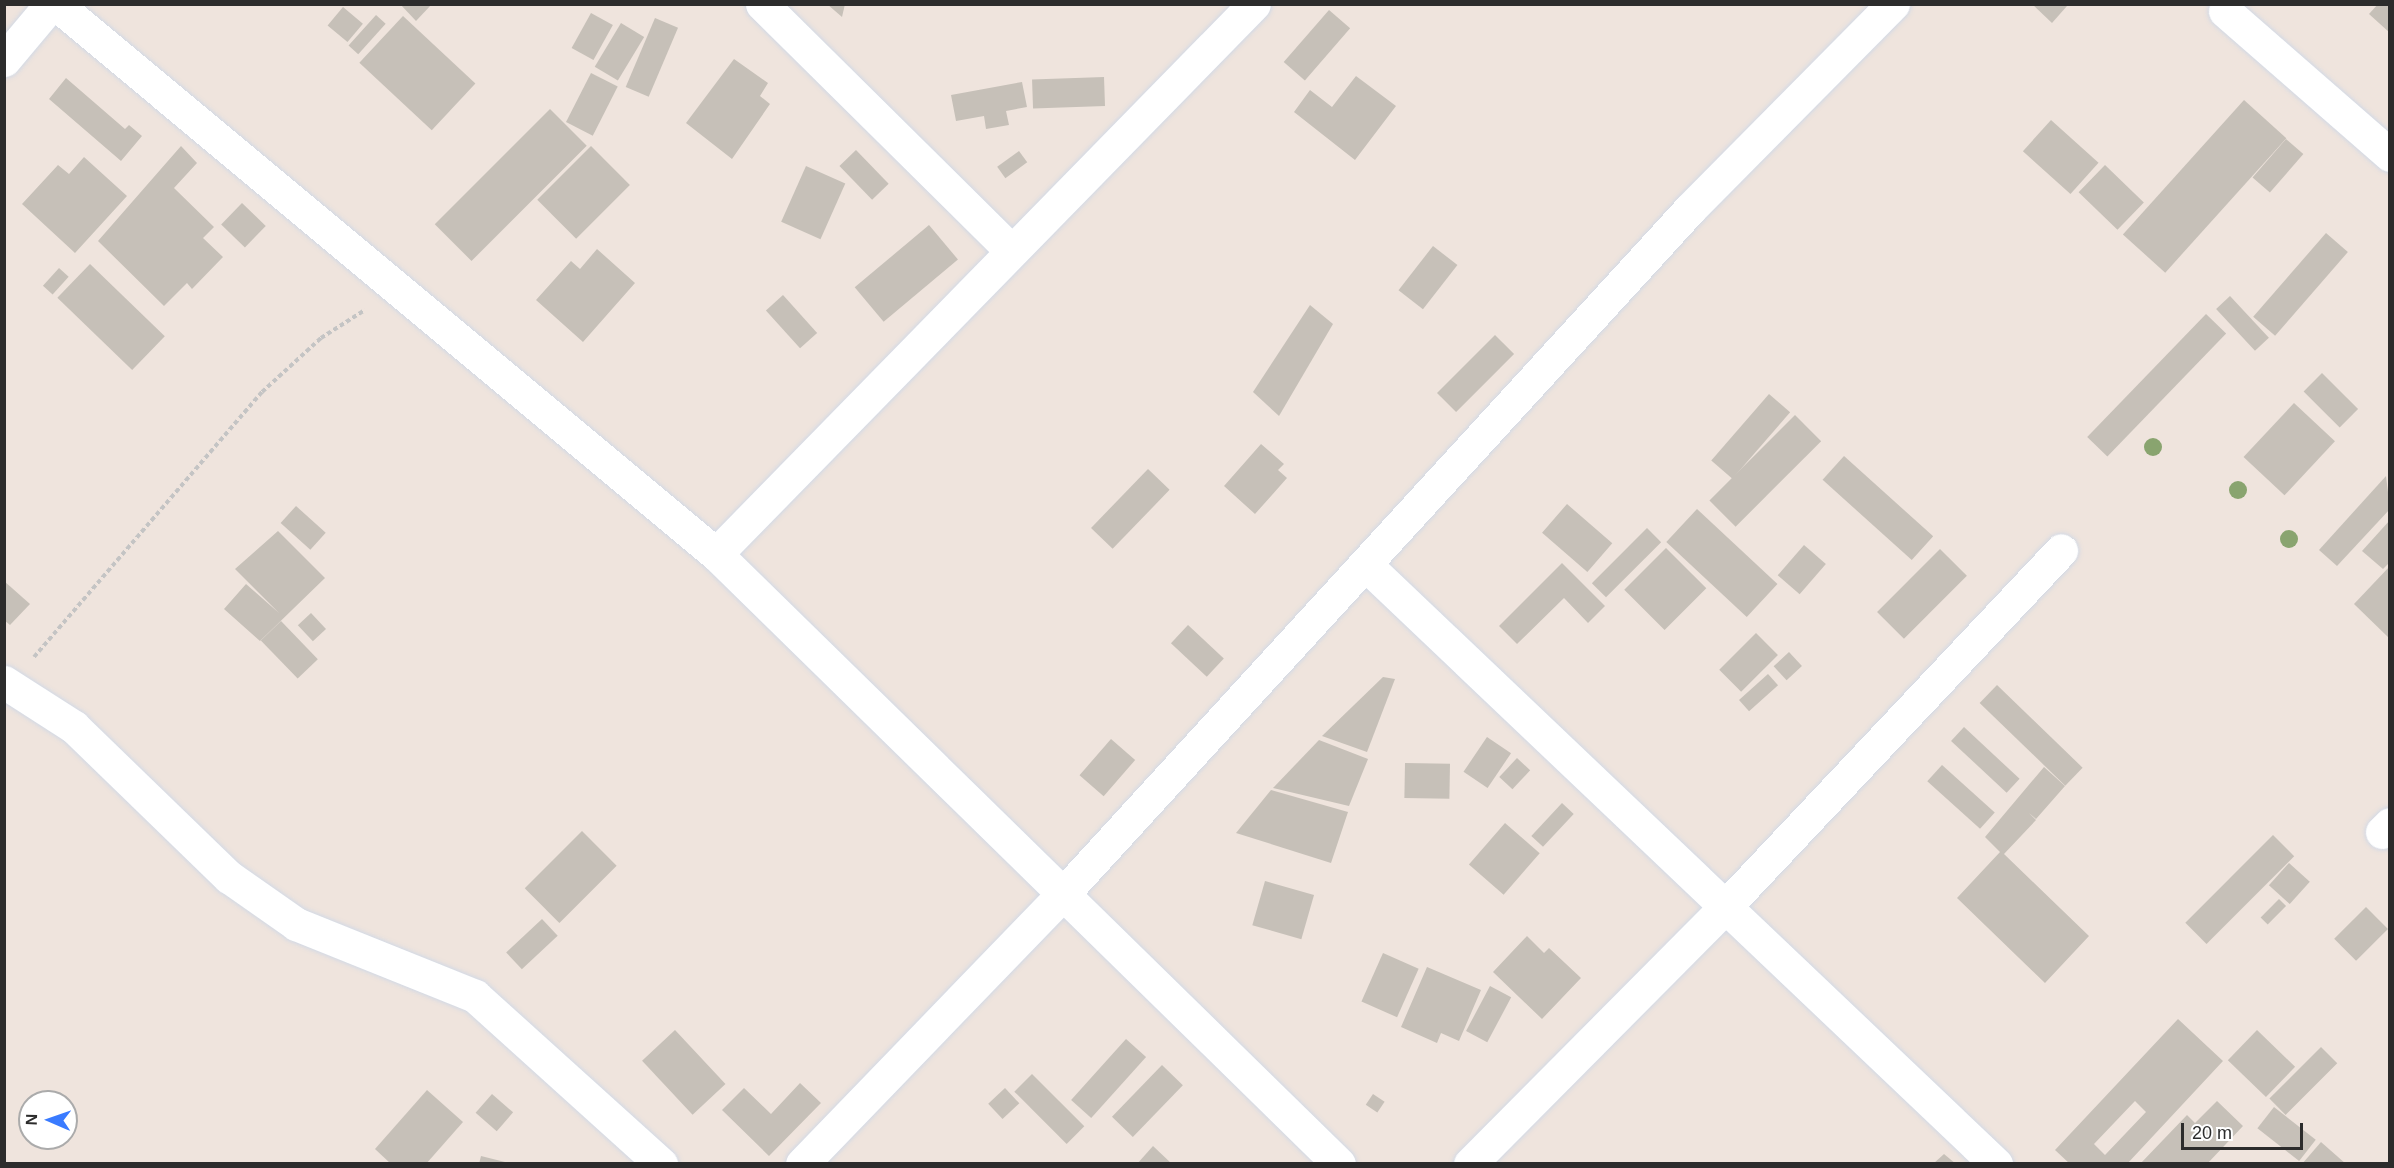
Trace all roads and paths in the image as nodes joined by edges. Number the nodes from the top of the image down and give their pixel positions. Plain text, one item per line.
1 (51, 4) edge
2 (56, 4) edge
3 (762, 4) edge
4 (1254, 4) edge
5 (1893, 4) edge
6 (2224, 10) dead end
7 (4, 60) edge
8 (2388, 151) edge
9 (1010, 249) junction
10 (396, 291) junction
11 (2061, 550) dead end
12 (716, 555) junction
13 (1365, 564) junction
14 (7, 684) edge
15 (1062, 895) junction
16 (1725, 907) junction
17 (662, 1164) edge
18 (802, 1164) edge
19 (1339, 1164) edge
20 (1470, 1164) edge
21 (1996, 1164) edge

1 - 7 street
2 - 10 street
3 - 9 street
4 - 9 street
5 - 13 street
6 - 8 street
9 - 12 street
10 - 12 street
10 - 14 path
11 - 16 street
12 - 15 street
13 - 15 street
13 - 16 street
14 - 17 street
15 - 18 street
15 - 19 street
16 - 20 street
16 - 21 street

